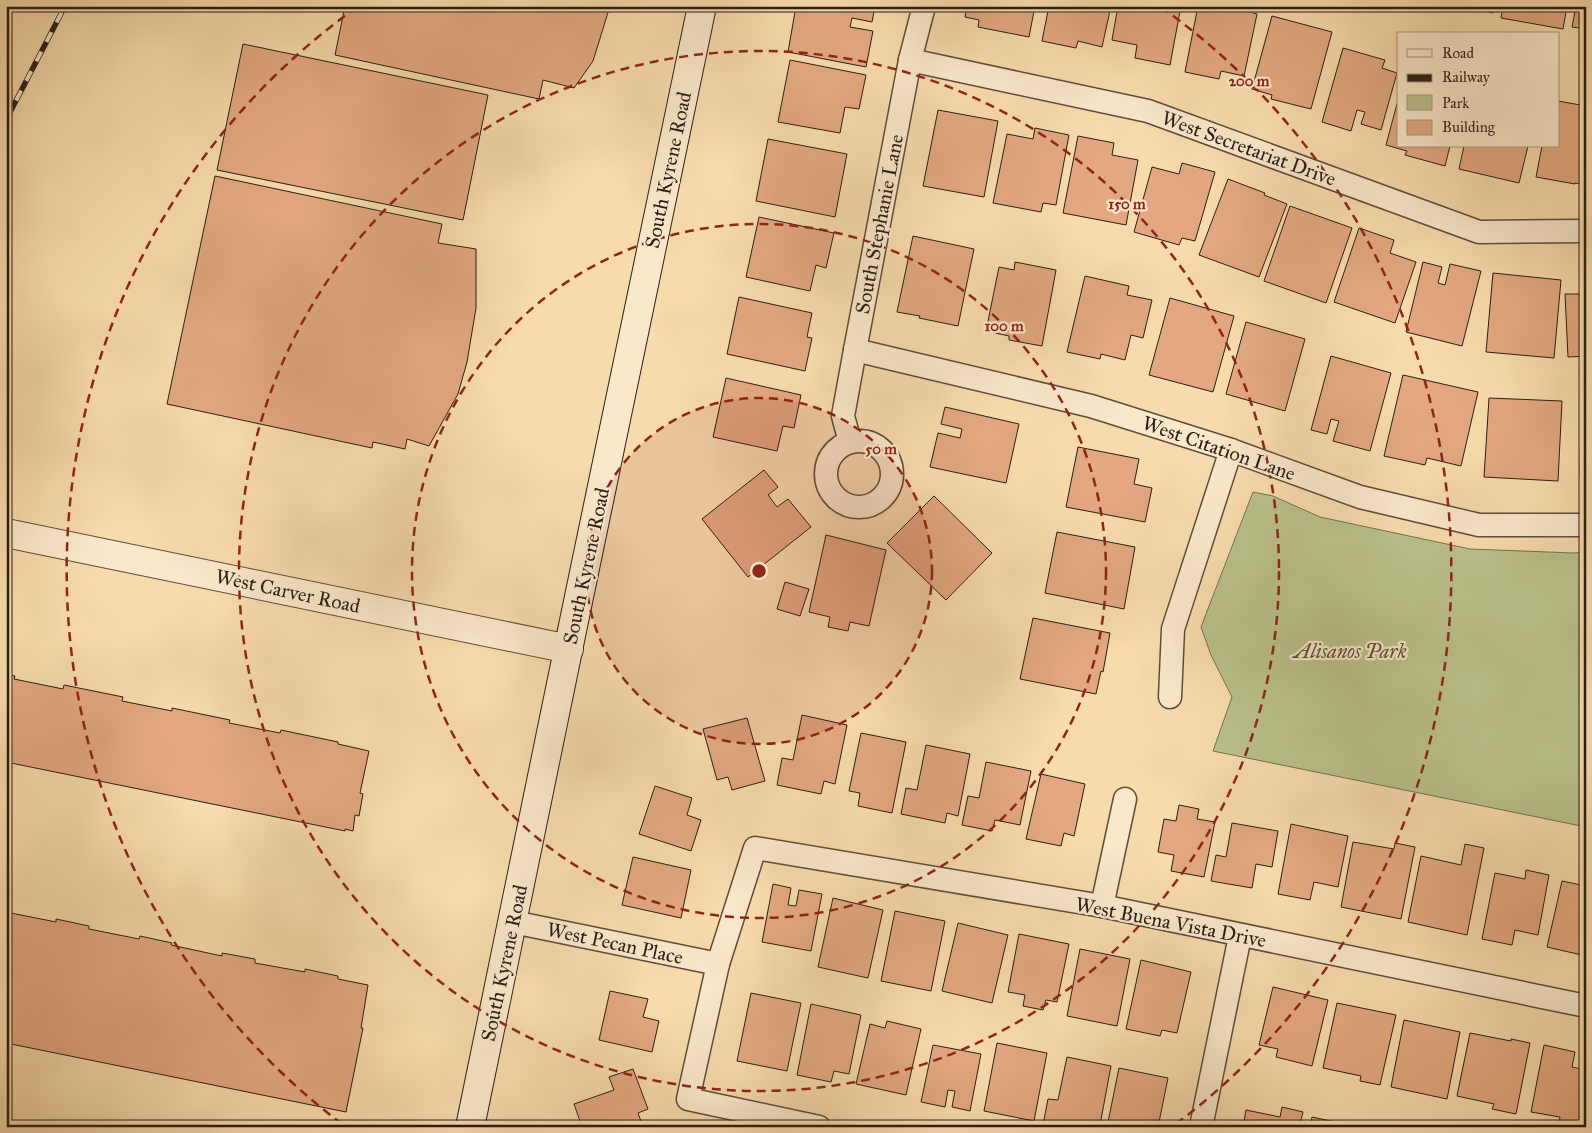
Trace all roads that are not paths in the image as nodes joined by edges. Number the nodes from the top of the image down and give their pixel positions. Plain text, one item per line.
1 (702, 6) edge
2 (924, 6) edge
3 (910, 60) junction
4 (1586, 231) edge
5 (855, 350) junction
6 (850, 442) dead end
7 (1231, 450) junction
8 (1586, 525) edge
9 (6, 532) edge
10 (569, 649) junction
11 (1170, 697) dead end
12 (1125, 799) dead end
13 (1102, 906) junction
14 (513, 922) junction
15 (1240, 936) junction
16 (718, 964) junction
17 (1586, 1006) edge
18 (470, 1127) edge
19 (819, 1127) edge
20 (1201, 1127) edge

1 - 10 main road, South Kyrene Road
2 - 3 street, South Stephanie Lane
3 - 4 street, West Secretariat Drive
3 - 5 street, South Stephanie Lane
5 - 6 street, South Stephanie Lane
5 - 7 street, West Citation Lane
7 - 8 street, West Citation Lane
7 - 11 street
9 - 10 main road, West Carver Road
10 - 14 main road, South Kyrene Road
12 - 13 street
13 - 15 street, West Buena Vista Drive
13 - 16 street, West Buena Vista Drive
14 - 16 street, West Pecan Place
14 - 18 main road, South Kyrene Road
15 - 17 street, West Buena Vista Drive
15 - 20 street
16 - 19 street

